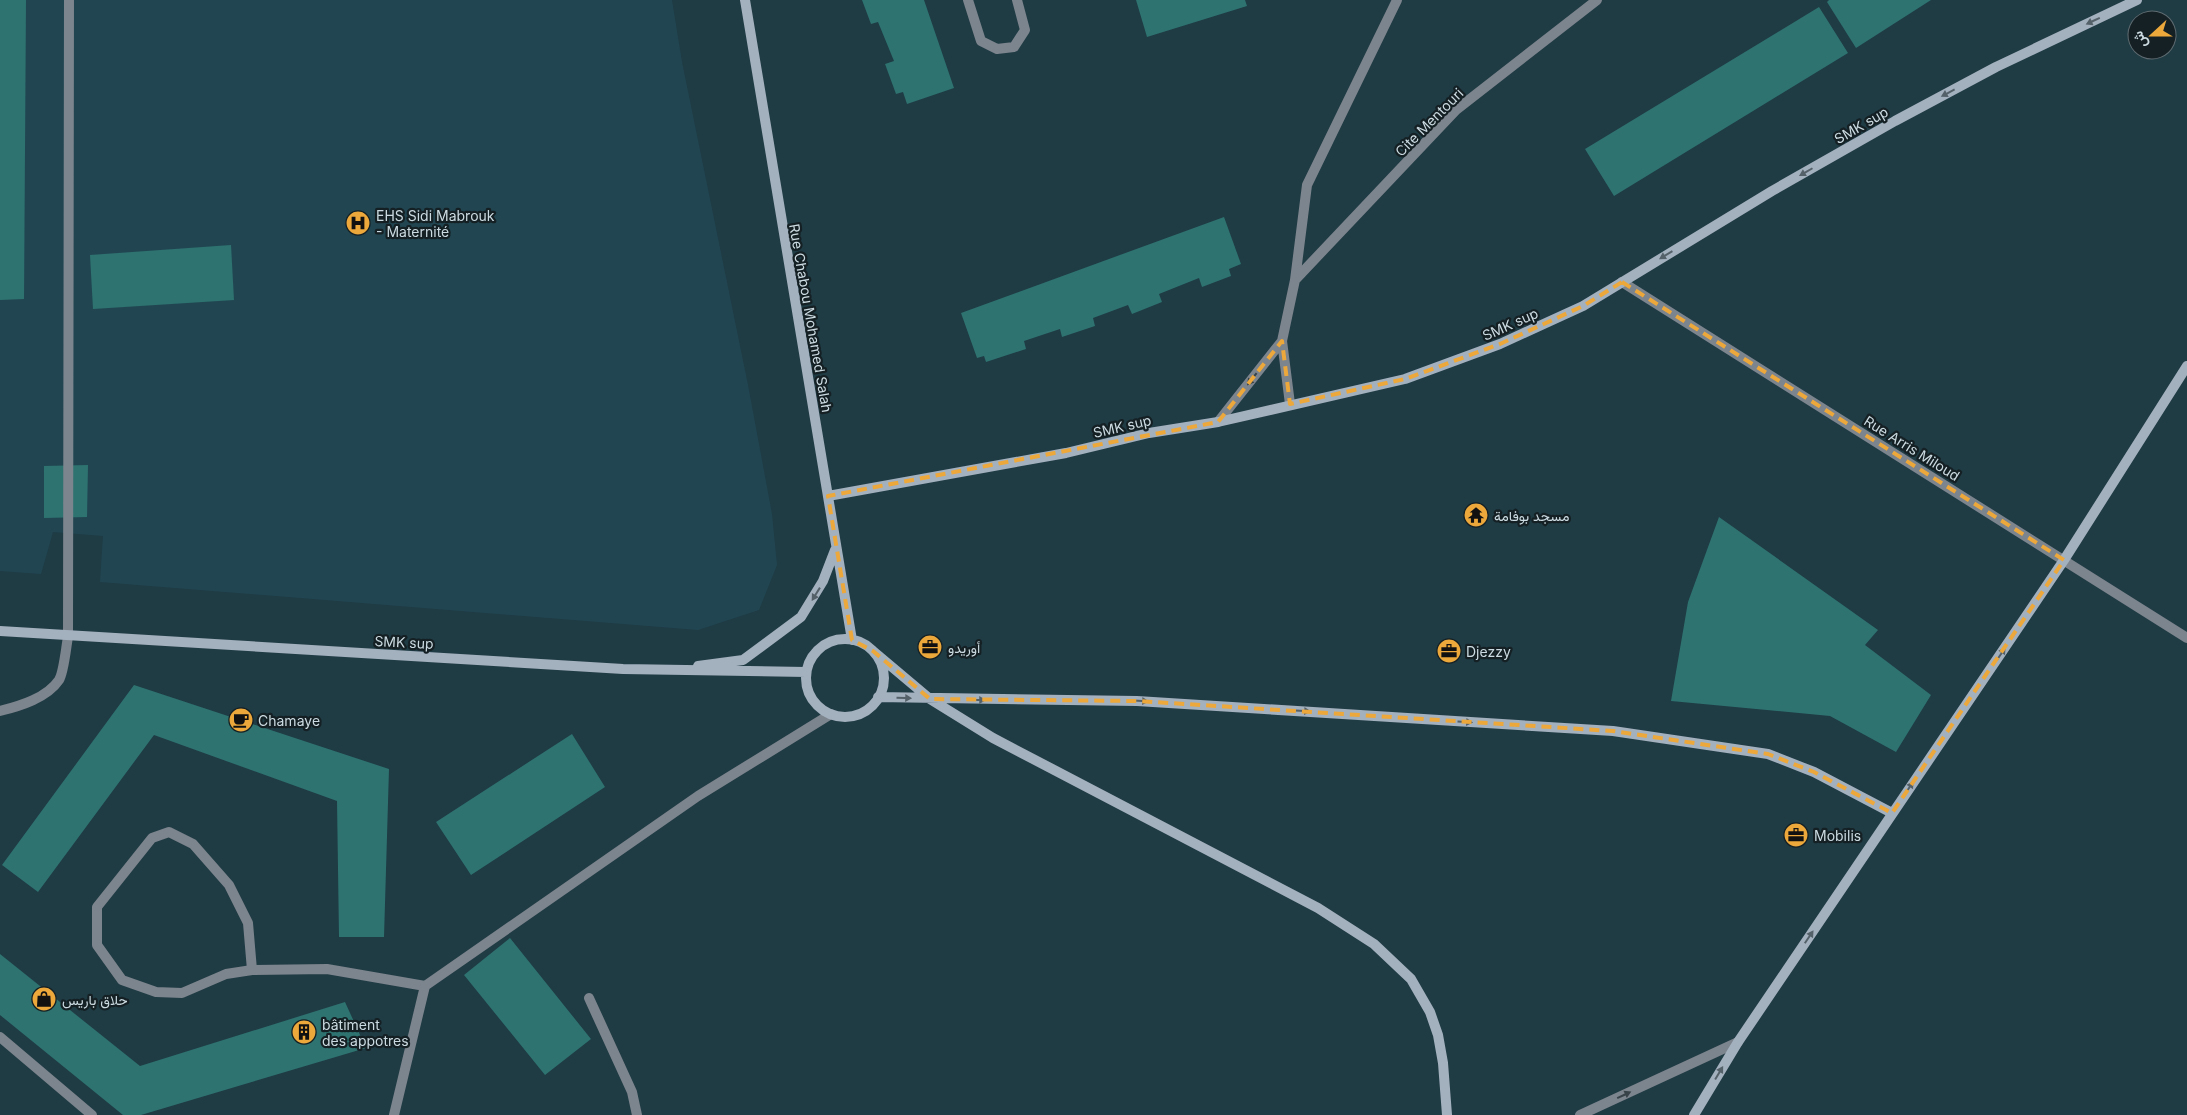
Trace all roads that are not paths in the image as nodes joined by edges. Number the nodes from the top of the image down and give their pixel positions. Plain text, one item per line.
1 (69, 0) edge
2 (745, 0) edge
3 (968, 0) edge
4 (1017, 0) edge
5 (1396, 0) edge
6 (1597, 0) edge
7 (2137, 0) edge
8 (1295, 280) junction
9 (1622, 282) junction
10 (1282, 341) junction
11 (2187, 366) edge
12 (1290, 404) junction
13 (1218, 422) junction
14 (828, 496) junction
15 (835, 549) junction
16 (2064, 560) junction
17 (0, 631) edge
18 (68, 637) junction
19 (2187, 638) edge
20 (852, 640) junction
21 (873, 651) junction
22 (670, 671) junction
23 (806, 672) junction
24 (878, 697) junction
25 (930, 699) junction
26 (0, 711) edge
27 (831, 714) junction
28 (1892, 813) junction
29 (252, 970) junction
30 (425, 986) junction
31 (589, 998) dead end
32 (0, 1037) edge
33 (1738, 1042) junction
34 (92, 1115) edge
35 (394, 1115) edge
36 (637, 1115) edge
37 (1447, 1115) edge
38 (1580, 1115) edge
39 (1694, 1115) edge

1 - 18 street
2 - 14 main road, Rue Chabou Mohamed Salah
3 - 4 street
5 - 8 street
6 - 8 street, Cite Mentouri
7 -> 9 main road, SMK sup
8 - 10 street
9 - 12 main road, SMK sup
9 - 16 street, Rue Arris Miloud
10 - 12 street
10 -> 13 street
11 - 16 main road
12 - 13 main road, SMK sup
13 - 14 main road, SMK sup
14 - 15 main road, Rue Chabou Mohamed Salah
15 - 20 main road, Rue Chabou Mohamed Salah
15 -> 22 main road
16 - 19 street, Rue Arris Miloud
28 -> 16 main road
17 - 18 main road, SMK sup
18 - 22 main road, SMK sup
18 - 26 street
20 - 21 main road
20 - 23 main road
21 - 24 main road
21 - 25 main road
22 - 23 main road, SMK sup
23 - 27 main road
24 -> 25 main road
24 - 27 main road
25 -> 28 main road
25 - 37 main road
27 - 30 street
33 -> 28 main road
29 - 29 street
29 - 30 street
30 - 35 street
31 - 36 street
32 - 34 street
38 -> 33 street
39 -> 33 main road

